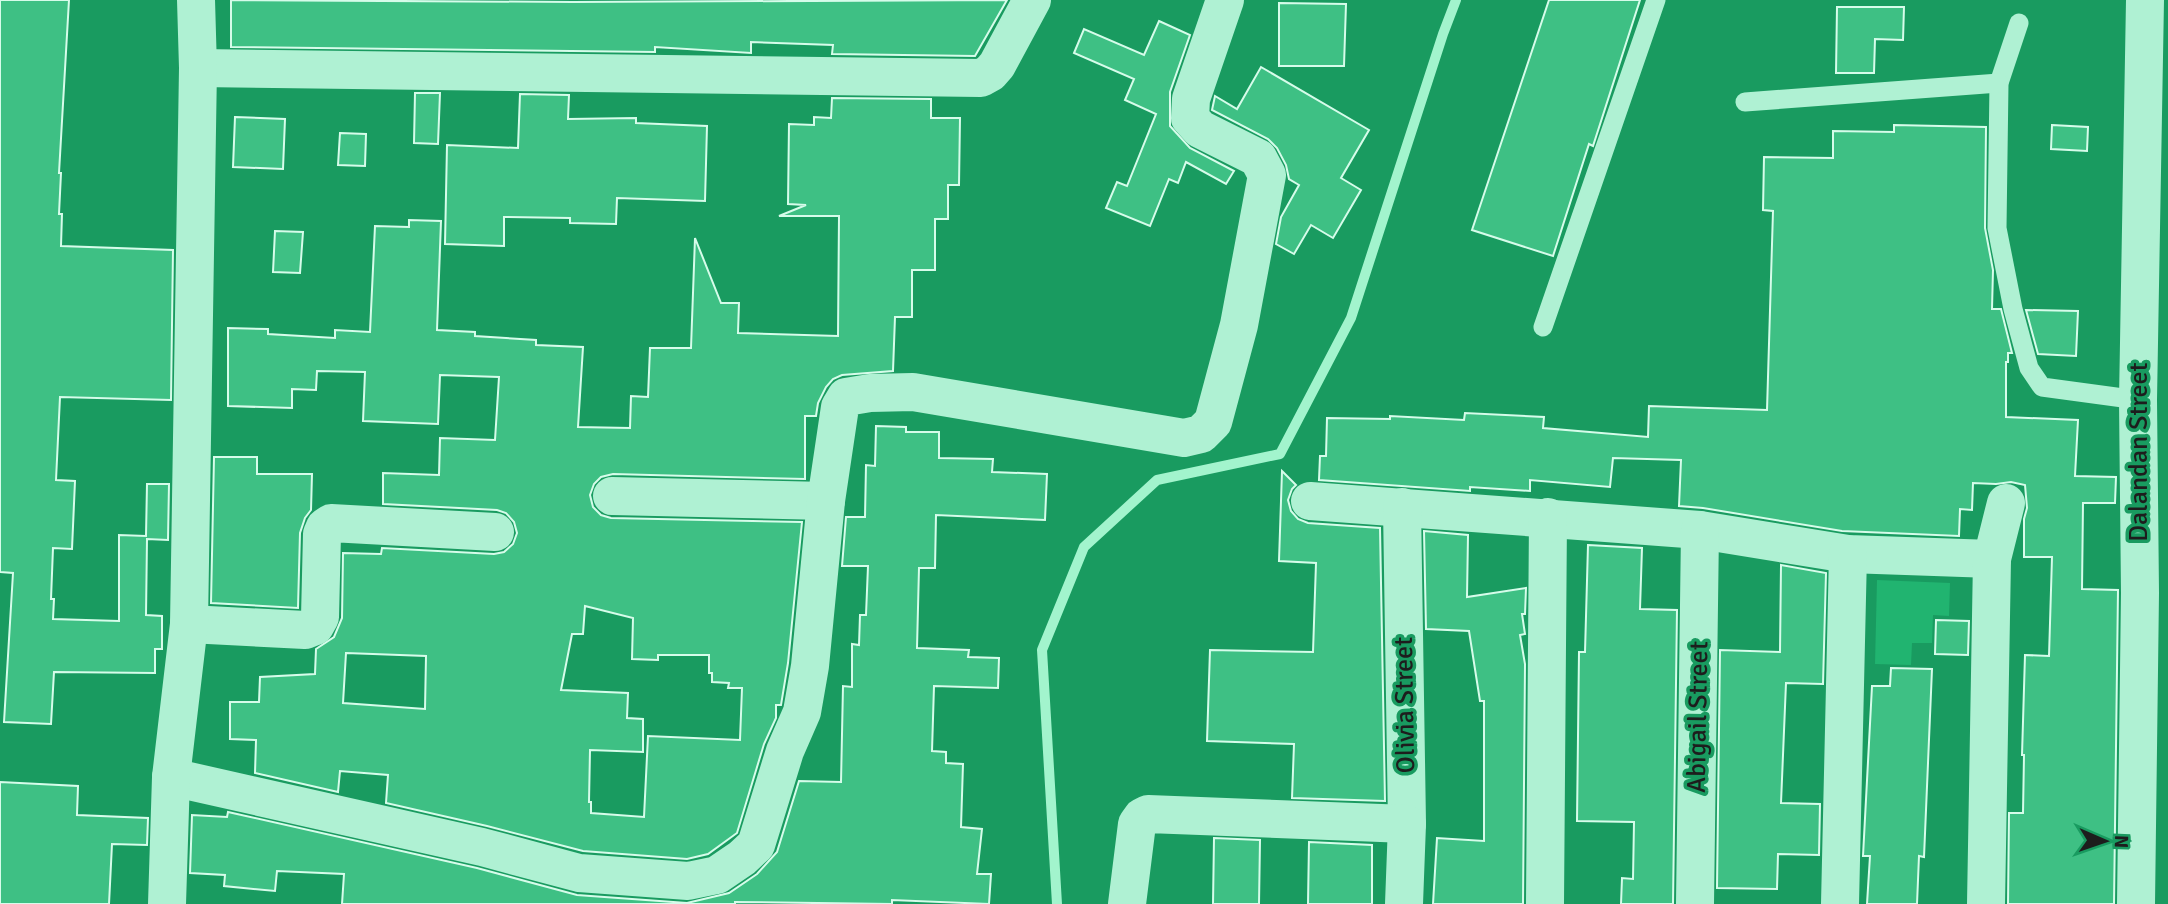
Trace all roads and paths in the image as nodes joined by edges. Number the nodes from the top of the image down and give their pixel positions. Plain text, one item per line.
1 (196, 0) edge
2 (1032, 0) edge
3 (1225, 0) edge
4 (1656, 0) edge
5 (2145, 0) edge
6 (2018, 23) dead end
7 (198, 68) junction
8 (1999, 83) junction
9 (1745, 102) dead end
10 (1543, 327) dead end
11 (2137, 400) junction
12 (612, 496) dead end
13 (1310, 500) dead end
14 (826, 501) junction
15 (2006, 503) dead end
16 (1402, 507) junction
17 (1548, 517) junction
18 (1700, 530) junction
19 (495, 532) dead end
20 (1848, 554) junction
21 (1992, 559) junction
22 (2154, 594) edge
23 (189, 624) junction
24 (171, 777) junction
25 (1407, 824) junction
26 (167, 904) edge
27 (1127, 904) edge
28 (1405, 904) edge
29 (1545, 904) edge
30 (1695, 904) edge
31 (1840, 904) edge
32 (1986, 904) edge
33 (2136, 904) edge

1 - 7 street
2 - 7 street
3 - 14 street
4 - 10 lane
5 - 11 street, Dalandan Street
6 - 8 lane
7 - 23 street
8 - 9 lane
8 - 11 lane
11 - 22 street, Dalandan Street
12 - 14 street
13 - 16 street
14 - 24 street
15 - 21 street
16 - 17 street
16 - 25 street, Olivia Street
17 - 18 street
17 - 29 street
18 - 20 street
18 - 30 street, Abigail Street
19 - 23 street
20 - 21 street
20 - 31 street
21 - 32 street
22 - 33 street, Dalandan Street
23 - 24 street
24 - 26 street
25 - 27 street
25 - 28 street, Olivia Street

